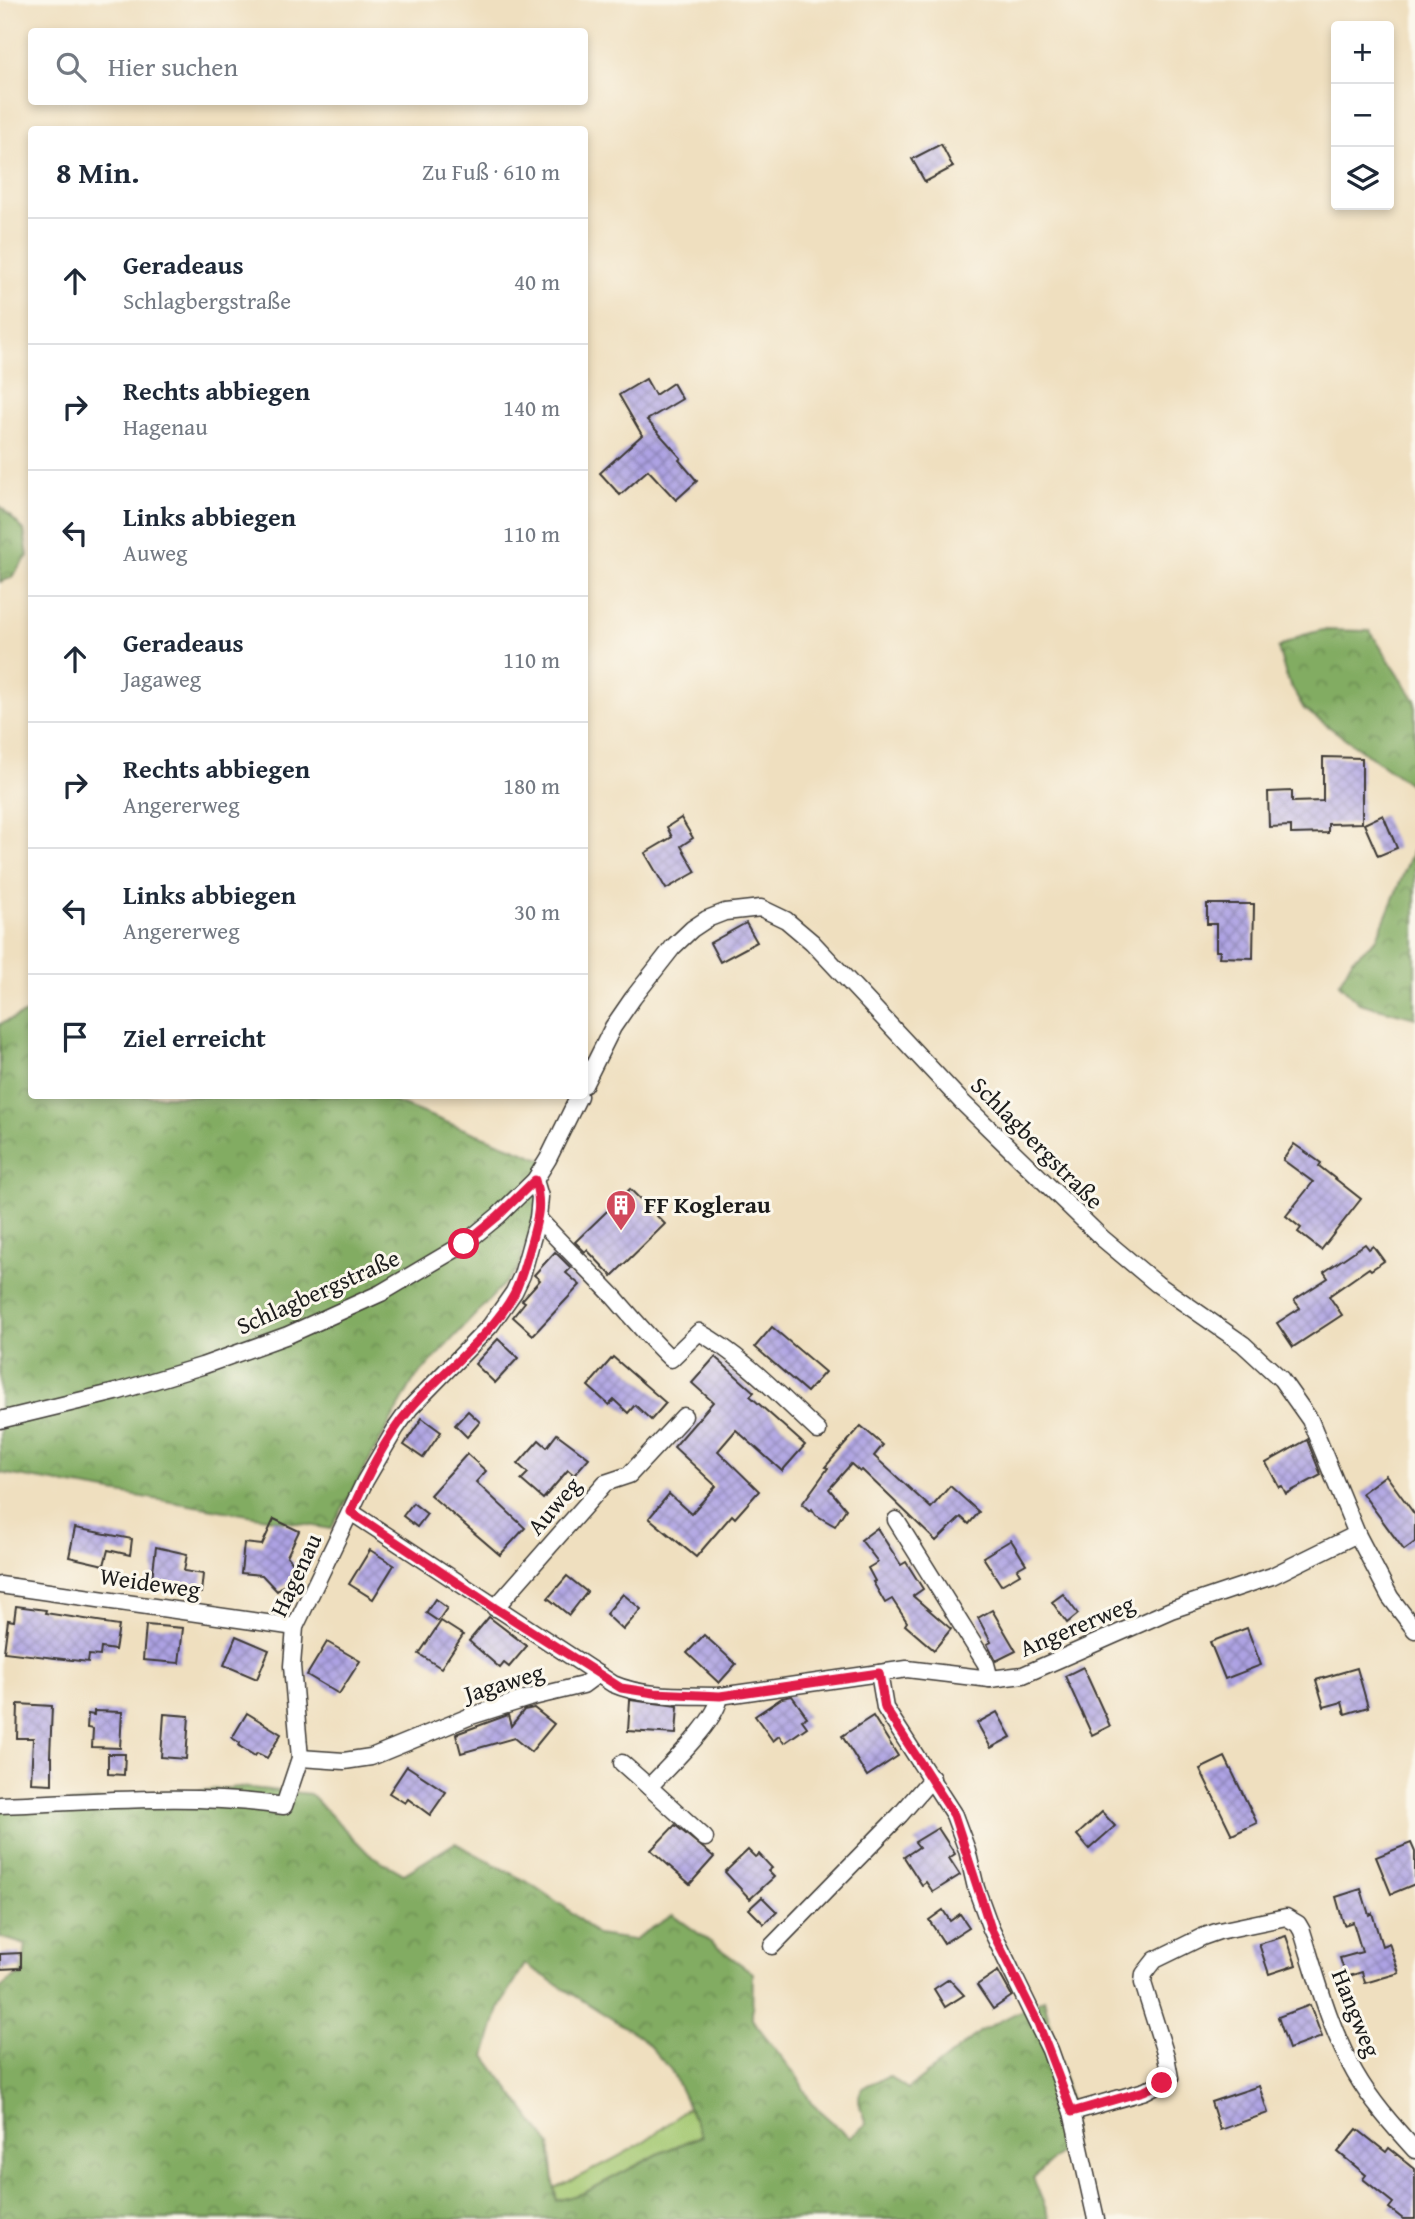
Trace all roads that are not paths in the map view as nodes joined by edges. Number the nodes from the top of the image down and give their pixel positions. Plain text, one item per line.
1 (588, 1077) edge
2 (578, 1099) edge
3 (535, 1180) junction
4 (538, 1219) junction
5 (684, 1416) dead end
6 (0, 1420) edge
7 (818, 1431) dead end
8 (351, 1512) junction
9 (896, 1520) dead end
10 (1357, 1534) junction
11 (0, 1585) edge
12 (495, 1608) junction
13 (295, 1627) junction
14 (1415, 1630) edge
15 (879, 1673) junction
16 (598, 1674) junction
17 (990, 1679) junction
18 (720, 1696) junction
19 (300, 1758) junction
20 (622, 1763) dead end
21 (932, 1778) junction
22 (649, 1787) junction
23 (0, 1805) edge
24 (705, 1838) dead end
25 (772, 1946) dead end
26 (1072, 2112) junction
27 (1415, 2150) edge
28 (1096, 2219) edge

1 - 10 street, Schlagbergstraße
2 - 3 street, Schlagbergstraße
3 - 4 street, Hagenau
3 - 6 street, Schlagbergstraße
4 - 7 street
4 - 8 street, Hagenau
5 - 12 street, Auweg
8 - 12 street
8 - 13 street, Hagenau
9 - 17 street
10 - 14 street, Schlagbergstraße
10 - 17 street, Angererweg
11 - 13 street, Weideweg
12 - 16 street
13 - 19 street, Hagenau
15 - 17 street, Angererweg
15 - 18 street
15 - 21 street
16 - 18 street
16 - 19 street, Jagaweg
18 - 22 street
19 - 23 street, Hagenau
20 - 22 street
21 - 25 street
21 - 26 street
22 - 24 street
26 - 27 street, Hangweg
26 - 28 street

